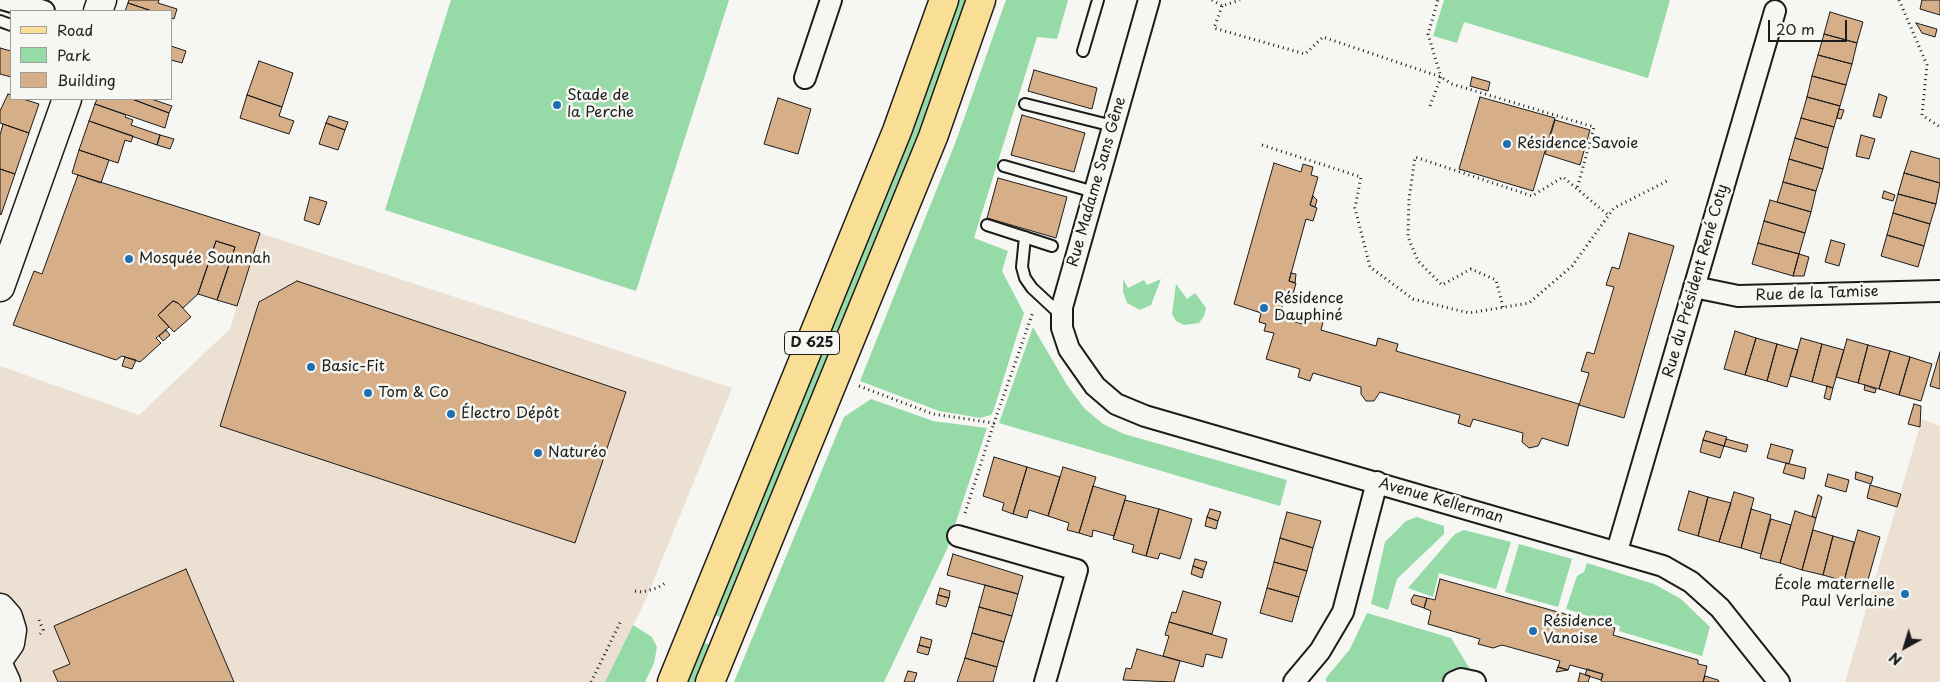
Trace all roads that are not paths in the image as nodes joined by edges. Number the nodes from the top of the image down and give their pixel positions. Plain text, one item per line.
1 (6, 0) edge
2 (830, 0) edge
3 (944, 0) edge
4 (981, 0) edge
5 (1098, 0) edge
6 (1148, 0) edge
7 (41, 10) edge
8 (1775, 11) dead end
9 (1083, 51) dead end
10 (805, 78) dead end
11 (67, 100) edge
12 (1025, 104) dead end
13 (1113, 126) junction
14 (1004, 166) dead end
15 (1094, 192) junction
16 (987, 225) dead end
17 (1025, 237) junction
18 (1052, 246) dead end
19 (0, 287) edge
20 (1694, 287) junction
21 (1940, 291) edge
22 (1061, 315) junction
23 (1077, 362) joint
24 (1377, 482) junction
25 (958, 536) road end
26 (1618, 551) junction
27 (0, 608) edge
28 (0, 658) edge
29 (0, 669) edge
30 (6, 682) edge
31 (672, 682) edge
32 (710, 682) edge
33 (1045, 682) edge
34 (1294, 682) edge
35 (1454, 682) edge
36 (1475, 682) edge
37 (1779, 682) edge

1 - 7 street
2 - 10 street
3 - 31 main road, D 625
4 - 32 main road, D 625
5 - 9 lane
6 - 13 street, Rue Madame Sans Gêne
8 - 20 street, Rue du Président René Coty
11 - 19 street
12 - 13 lane
13 - 15 street, Rue Madame Sans Gêne
14 - 15 lane
15 - 22 street, Rue Madame Sans Gêne
16 - 17 lane
17 - 18 lane
17 - 22 lane
20 - 21 street, Rue de la Tamise
20 - 26 street, Rue du Président René Coty
22 - 23 street, Rue Madame Sans Gêne
23 - 24 street, Avenue Kellerman
24 - 26 street, Avenue Kellerman
24 - 34 street
25 - 33 street
26 - 37 street, Avenue Kellerman
27 - 28 street
29 - 30 street
35 - 36 street

